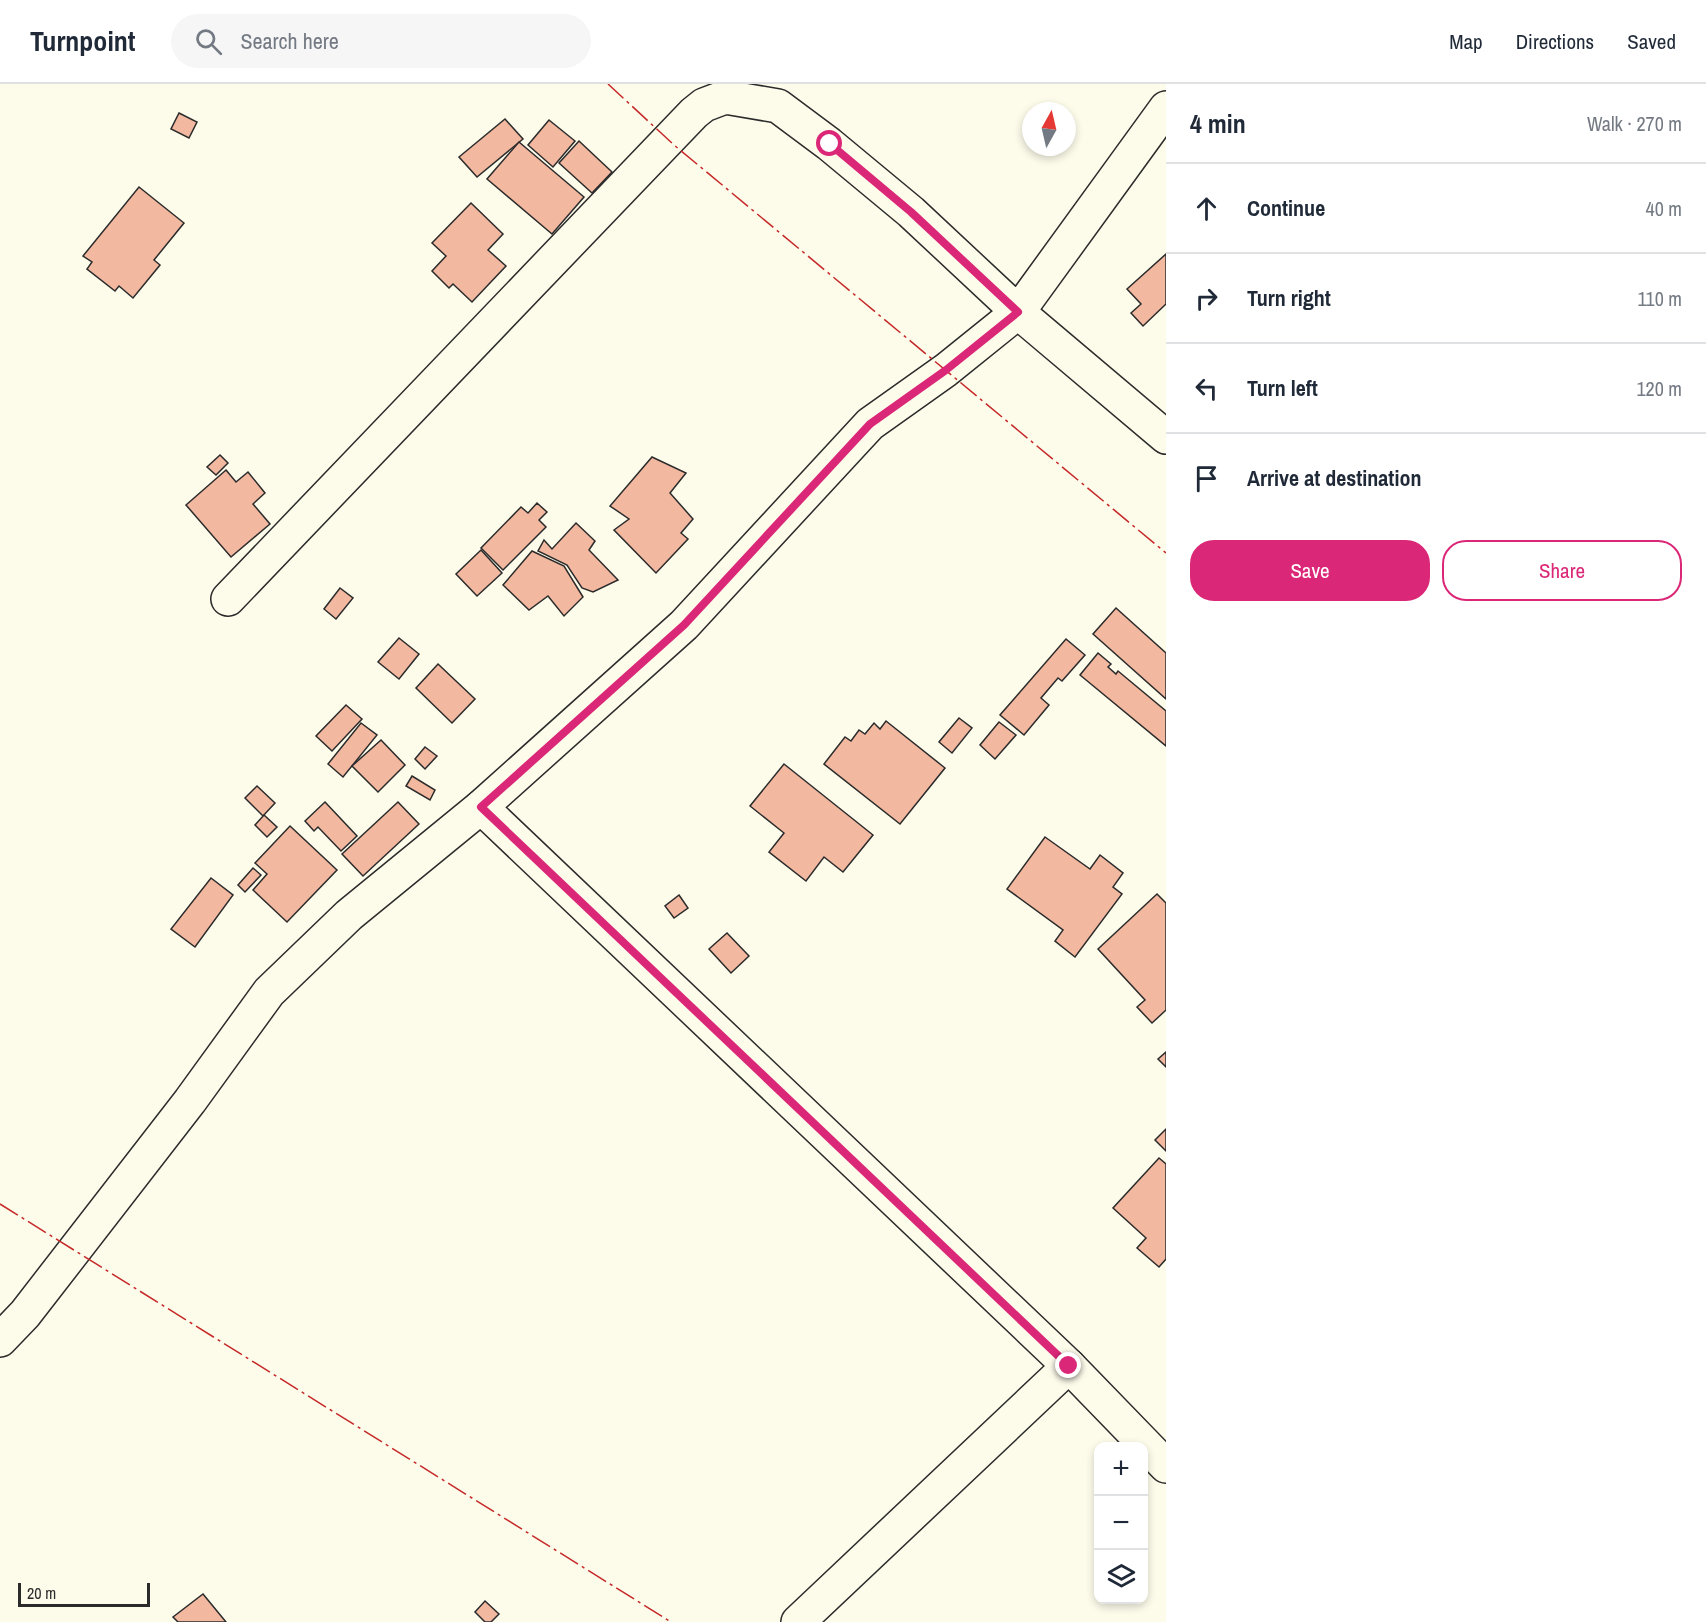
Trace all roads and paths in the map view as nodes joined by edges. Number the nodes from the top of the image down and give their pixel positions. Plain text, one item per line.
1 (1166, 108) edge
2 (1018, 312) junction
3 (1166, 437) edge
4 (228, 599) dead end
5 (481, 807) junction
6 (0, 1340) edge
7 (1069, 1366) junction
8 (1166, 1466) edge
9 (798, 1622) edge

1 - 2 street
2 - 3 street
2 - 4 street
2 - 5 street
5 - 6 street
5 - 7 street
7 - 8 street
7 - 9 street

